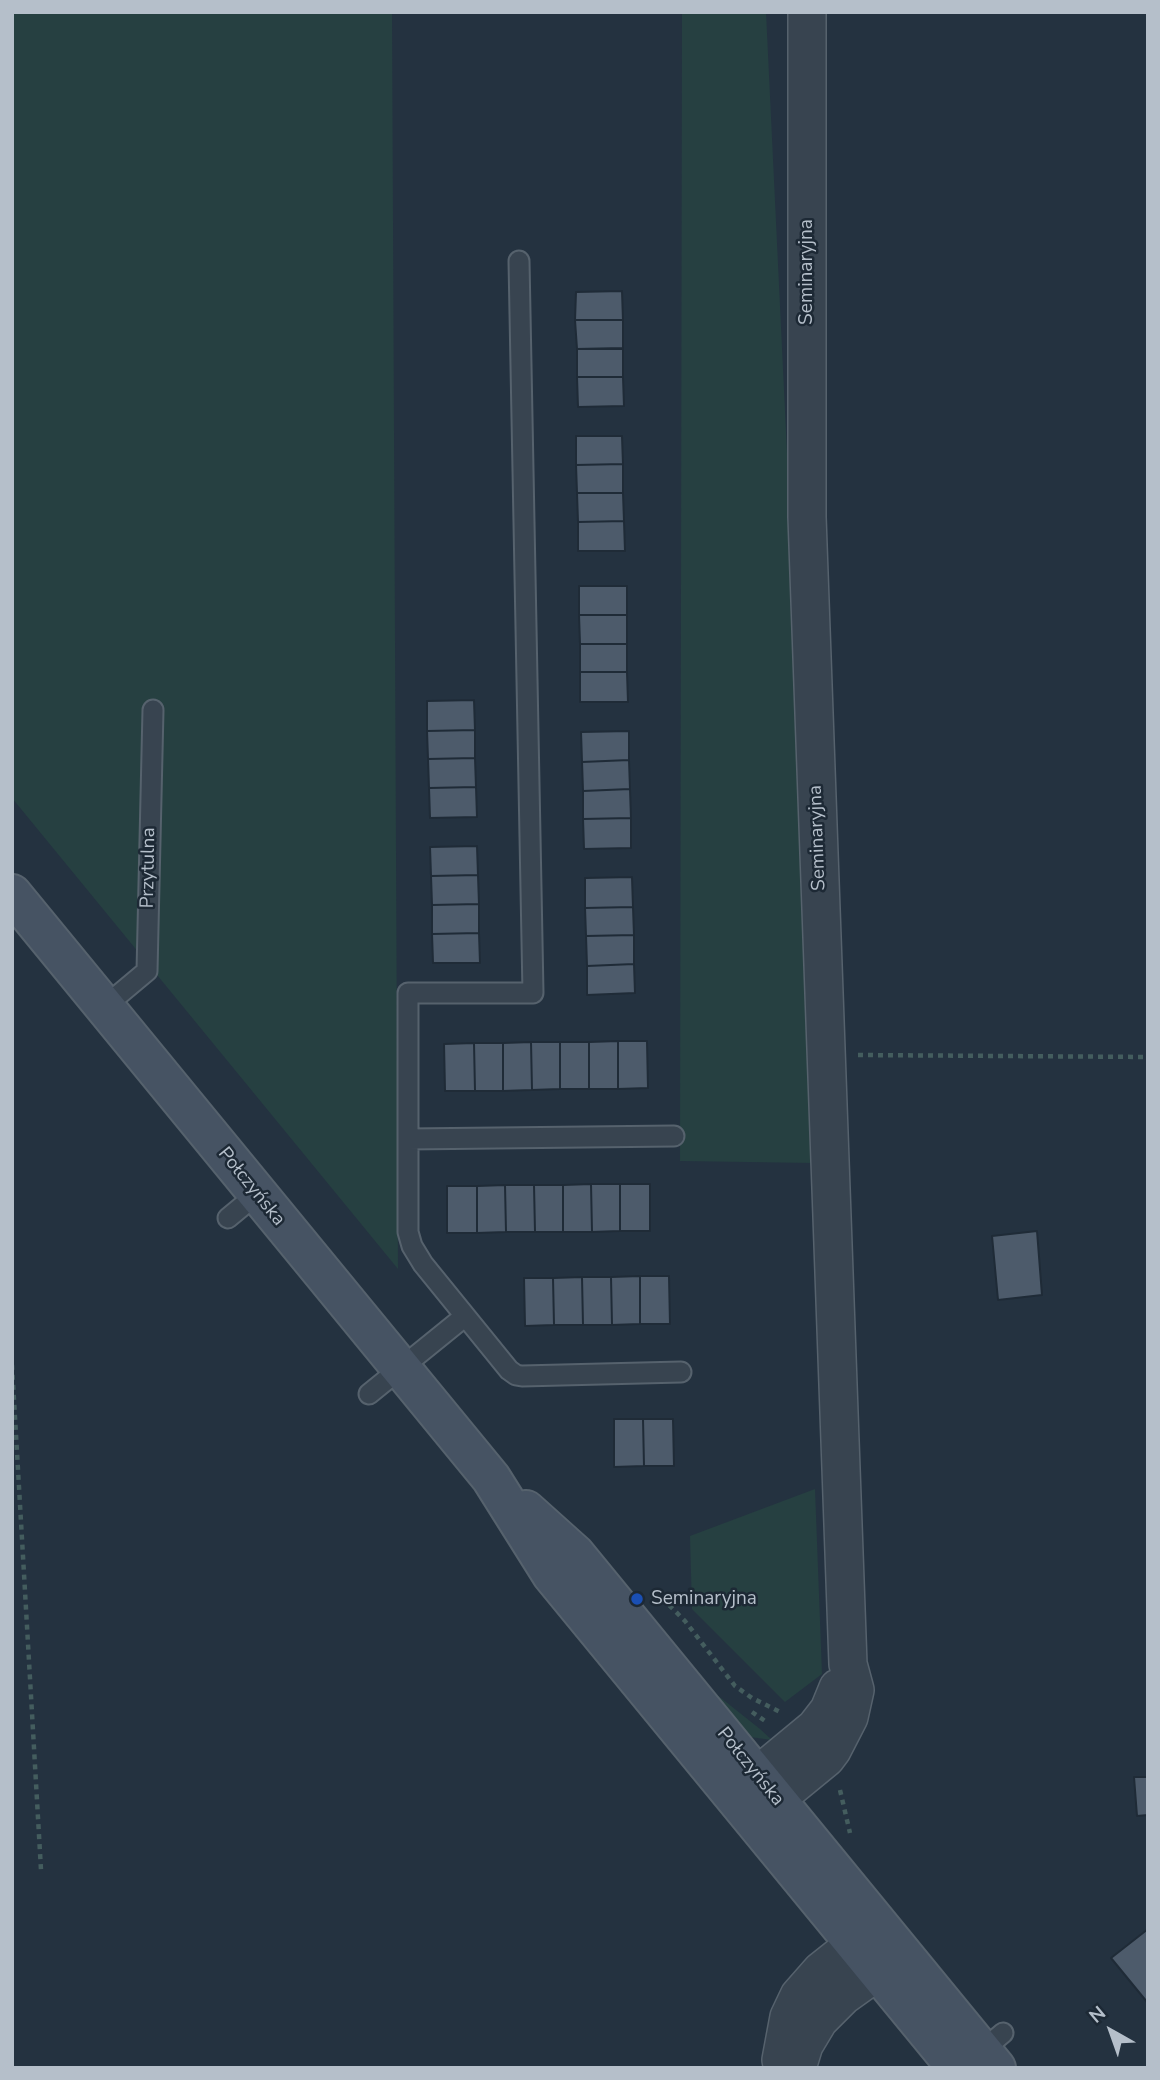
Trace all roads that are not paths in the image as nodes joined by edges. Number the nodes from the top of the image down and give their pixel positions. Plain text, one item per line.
1 (807, 12) edge
2 (519, 261) dead end
3 (153, 710) dead end
4 (12, 894) edge
5 (104, 1007) junction
6 (674, 1136) dead end
7 (408, 1139) junction
8 (257, 1194) junction
9 (228, 1218) dead end
10 (464, 1317) junction
11 (400, 1368) junction
12 (681, 1372) dead end
13 (369, 1394) dead end
14 (757, 1793) junction
15 (875, 1952) junction
16 (980, 2057) edge
17 (783, 2068) edge
18 (797, 2068) edge

1 - 14 street, Seminaryjna
2 - 7 lane
3 - 5 lane, Przytulna
4 - 5 main road, Połczyńska
5 - 8 main road, Połczyńska
6 - 7 lane
7 - 10 lane
8 - 9 lane
8 - 11 main road, Połczyńska
10 - 11 lane
10 - 12 lane
11 - 13 lane
11 - 14 main road, Połczyńska
14 - 15 main road, Połczyńska
15 - 16 main road, Połczyńska
15 - 17 street
15 - 18 street

